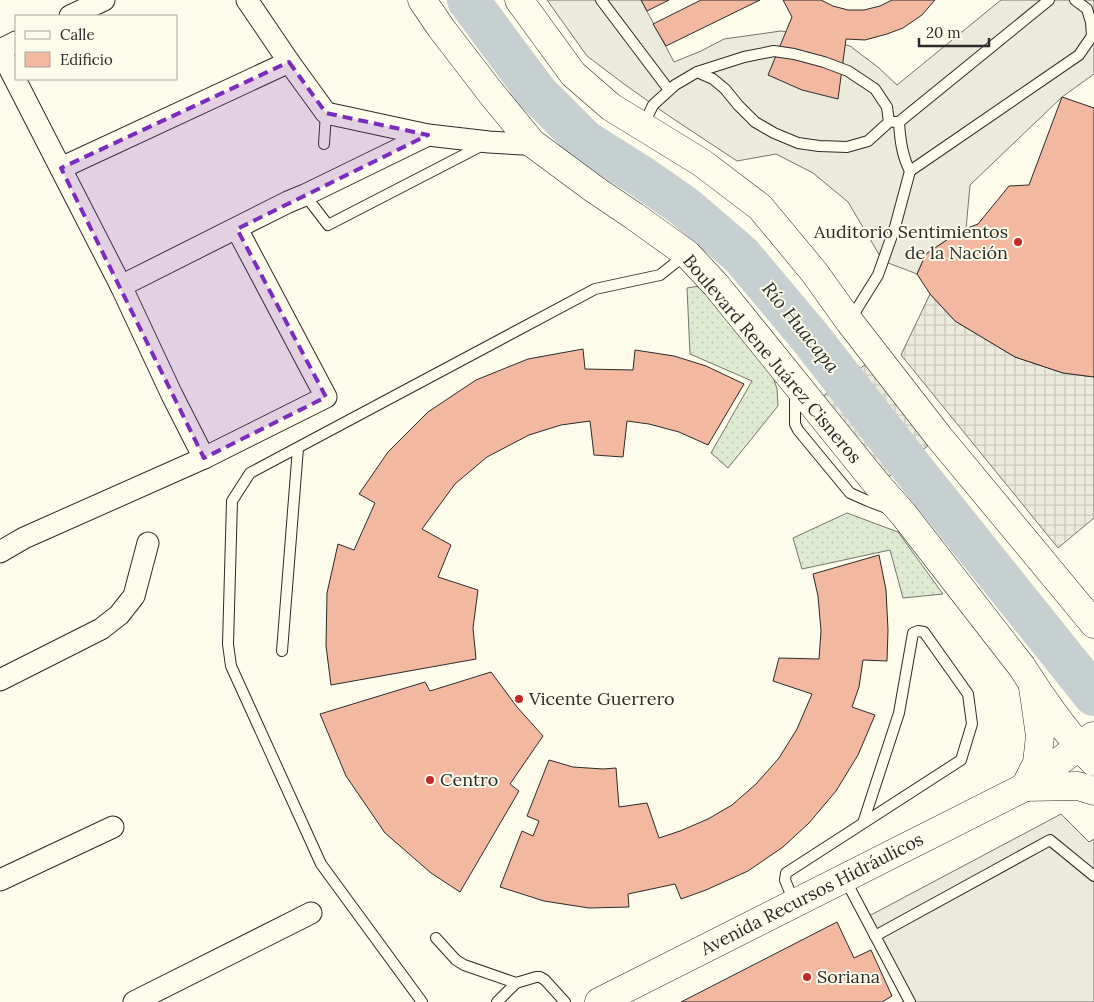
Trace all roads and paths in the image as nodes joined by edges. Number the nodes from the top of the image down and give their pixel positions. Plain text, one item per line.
1 (104, 0) edge
2 (248, 0) edge
3 (422, 0) edge
4 (519, 0) edge
5 (601, 0) edge
6 (1049, 0) edge
7 (1075, 0) edge
8 (72, 15) edge
9 (15, 42) edge
10 (289, 62) junction
11 (696, 72) junction
12 (15, 79) edge
13 (16, 80) edge
14 (669, 90) junction
15 (326, 113) junction
16 (894, 122) junction
17 (642, 126) junction
18 (428, 135) junction
19 (490, 142) junction
20 (532, 143) junction
21 (324, 144) dead end
22 (61, 168) junction
23 (910, 172) junction
24 (306, 195) junction
25 (237, 228) junction
26 (686, 254) junction
27 (122, 286) junction
28 (849, 321) junction
29 (298, 448) junction
30 (204, 458) junction
31 (148, 543) dead end
32 (0, 552) edge
33 (1094, 624) edge
34 (282, 651) dead end
35 (0, 680) edge
36 (1032, 683) junction
37 (1090, 750) edge
38 (1026, 787) junction
39 (1094, 791) edge
40 (863, 823) junction
41 (113, 827) dead end
42 (1094, 876) edge
43 (844, 878) junction
44 (0, 880) edge
45 (794, 903) junction
46 (311, 913) dead end
47 (875, 936) junction
48 (436, 938) dead end
49 (516, 983) junction
50 (134, 1002) edge
51 (422, 1002) edge
52 (497, 1002) edge
53 (565, 1002) edge
54 (599, 1002) edge
55 (910, 1002) edge

1 - 8 street
2 - 10 street
3 - 20 main road, Boulevard Rene Juárez Cisneros
4 - 17 main road
5 - 14 lane
6 - 16 lane
7 - 23 lane
9 - 12 street
10 - 15 street
10 - 22 street
11 - 14 lane
11 - 16 lane
11 - 16 lane
13 - 22 street
14 - 17 lane
15 - 18 street
15 - 21 lane
16 - 23 lane
17 - 28 main road
18 - 19 street
18 - 24 street
19 - 20 street
19 - 24 lane
20 - 26 main road, Boulevard Rene Juárez Cisneros
22 - 27 street
23 - 28 lane
24 - 25 street
25 - 27 street
25 - 30 street
26 - 29 lane
26 - 36 main road, Boulevard Rene Juárez Cisneros
27 - 30 street
28 - 33 main road
29 - 34 lane
29 - 51 lane
30 - 32 street
31 - 35 street
36 - 37 main road, Boulevard Rene Juárez Cisneros
36 - 38 main road
37 - 38 main road, Avenida Recursos Hidráulicos
38 - 39 main road
38 - 43 main road, Avenida Recursos Hidráulicos
40 - 40 lane
40 - 45 lane
41 - 44 street
42 - 47 lane
43 - 45 main road, Avenida Recursos Hidráulicos
43 - 47 lane
45 - 54 main road, Avenida Recursos Hidráulicos
46 - 50 street
47 - 55 lane
48 - 49 lane
49 - 52 lane
49 - 53 lane

